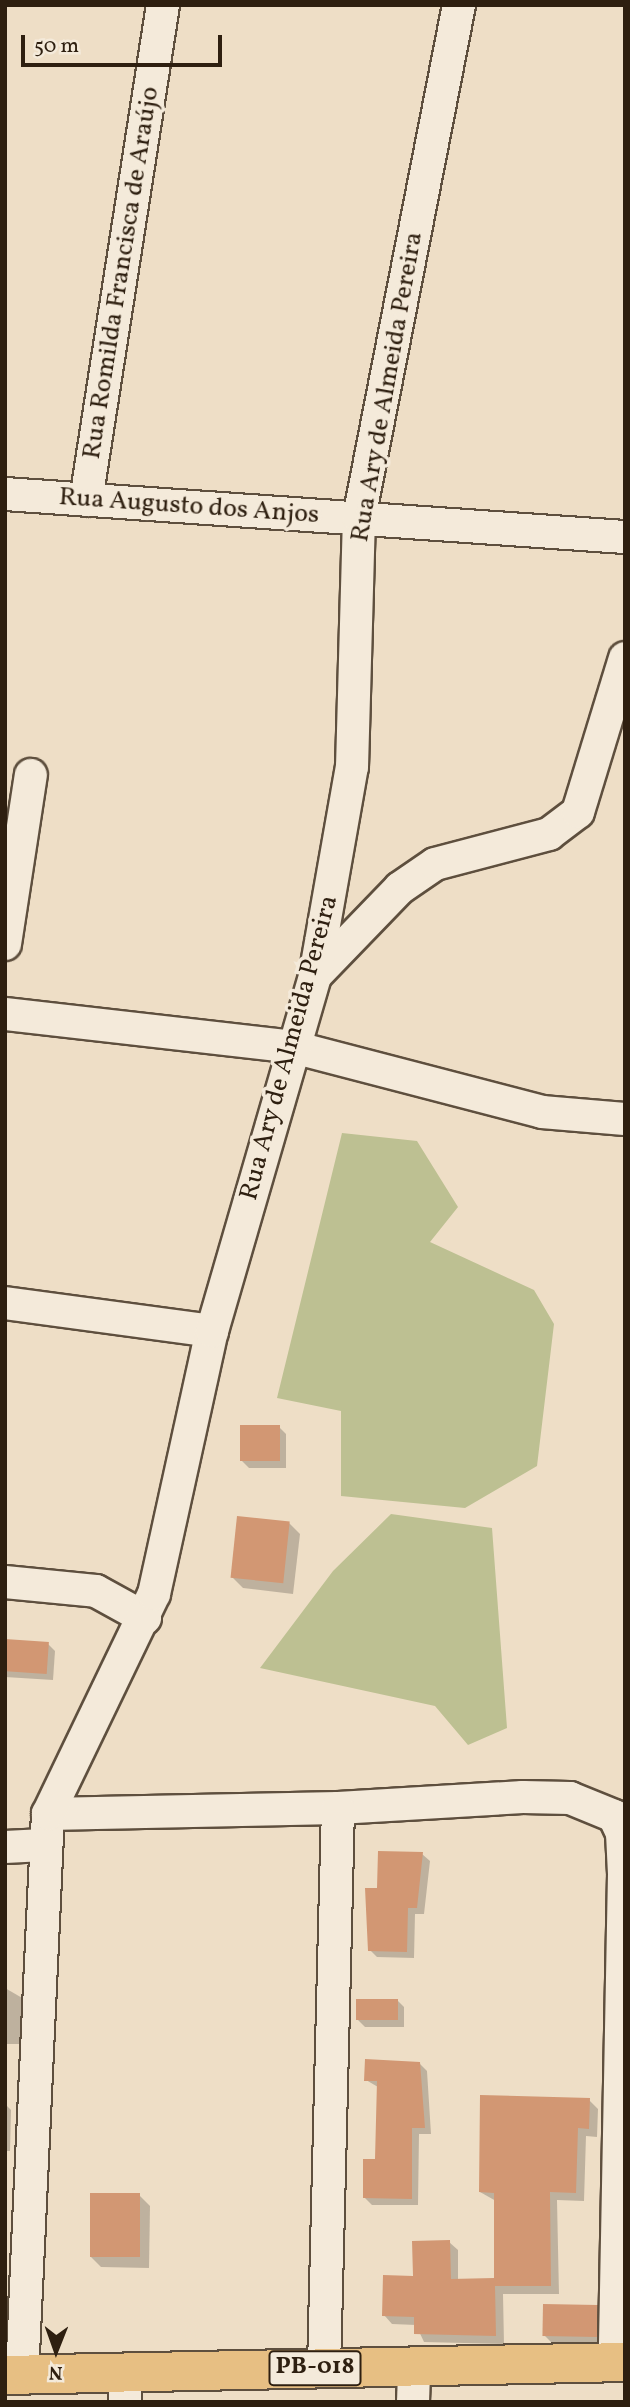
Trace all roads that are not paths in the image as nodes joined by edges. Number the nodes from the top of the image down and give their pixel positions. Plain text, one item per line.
1 (163, 5) edge
2 (459, 5) edge
3 (5, 494) edge
4 (86, 500) junction
5 (359, 518) junction
6 (625, 537) edge
7 (625, 659) edge
8 (31, 775) dead end
9 (5, 944) edge
10 (315, 976) junction
11 (5, 1014) edge
12 (293, 1047) junction
13 (625, 1119) edge
14 (5, 1303) edge
15 (212, 1331) junction
16 (5, 1582) edge
17 (145, 1618) junction
18 (338, 1808) junction
19 (46, 1829) junction
20 (5, 1847) edge
21 (620, 2362) edge
22 (324, 2368) junction
23 (13, 2375) edge
24 (413, 2385) edge
25 (125, 2388) edge

1 - 4 street, Rua Romilda Francisca de Araújo
2 - 5 street, Rua Ary de Almeida Pereira
3 - 4 street, Rua Augusto dos Anjos
4 - 5 street, Rua Augusto dos Anjos
5 - 6 street, Rua Augusto dos Anjos
5 - 10 street, Rua Ary de Almeida Pereira
7 - 10 street
8 - 9 street
10 - 12 street, Rua Ary de Almeida Pereira
11 - 12 street
12 - 13 street
12 - 15 street, Rua Ary de Almeida Pereira
14 - 15 street
15 - 17 street, Rua Ary de Almeida Pereira
16 - 17 street
17 - 19 street, Rua Ary de Almeida Pereira
18 - 19 street
18 - 21 street
18 - 22 street
19 - 20 street
19 - 23 street, Rua Ary de Almeida Pereira
21 - 24 main road, PB-018
22 - 24 main road, PB-018
22 - 25 main road, PB-018
23 - 25 main road, PB-018

